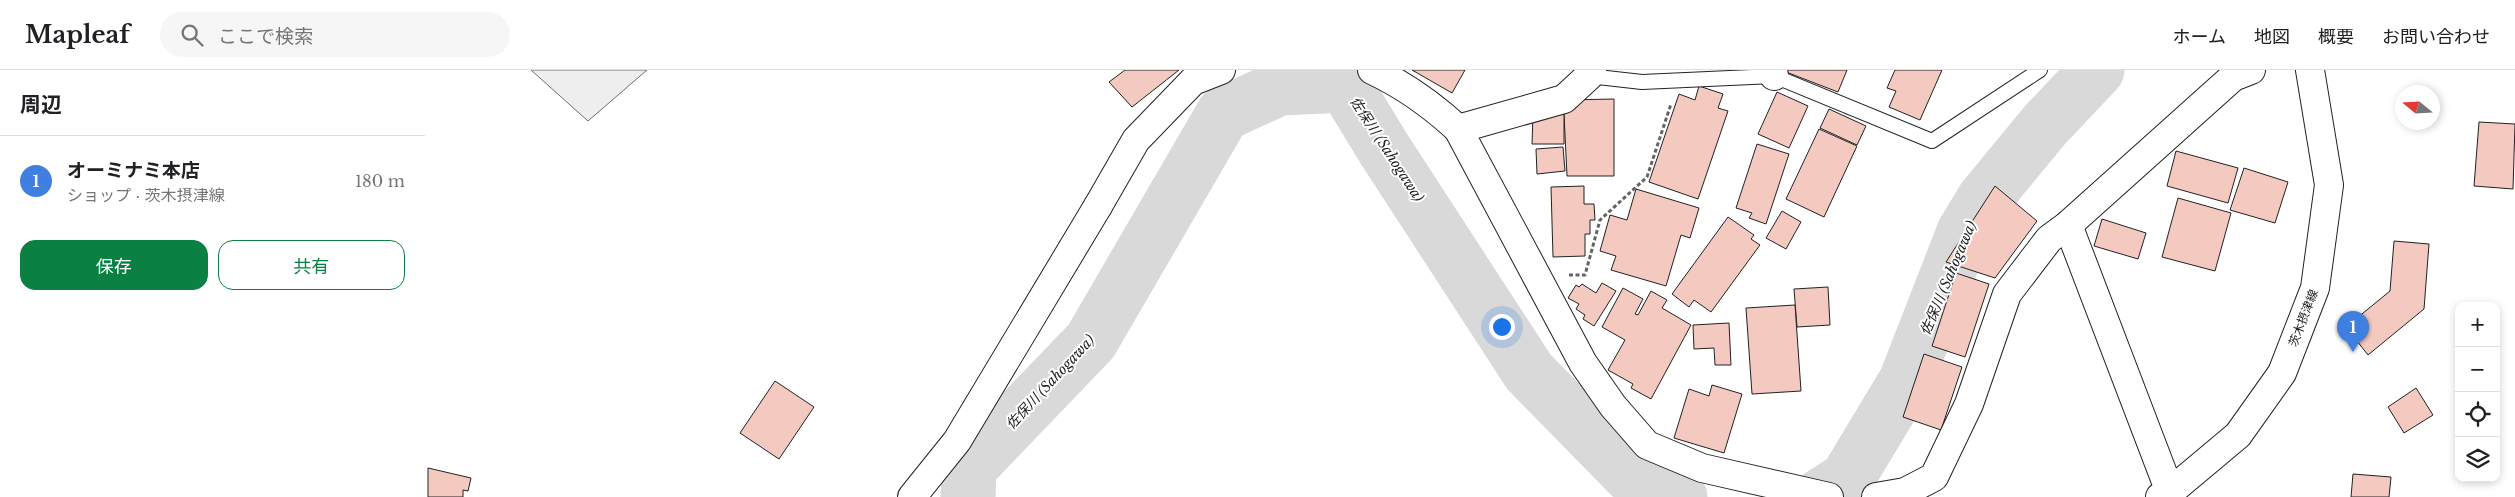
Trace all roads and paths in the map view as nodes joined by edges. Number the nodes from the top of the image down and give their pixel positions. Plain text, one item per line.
1 (1221, 70) edge
2 (1372, 70) edge
3 (2040, 70) edge
4 (2251, 70) edge
5 (2310, 70) edge
6 (1591, 73) edge
7 (1774, 73) edge
8 (1679, 80) junction
9 (1458, 129) junction
10 (2068, 225) junction
11 (1545, 291) junction
12 (2167, 495) edge
13 (912, 497) edge
14 (1829, 497) edge
15 (1876, 497) edge

1 - 13 street
2 - 9 street
3 - 7 lane
4 - 10 street
5 - 12 street, 茨木摂津線
6 - 8 lane
6 - 9 street
7 - 8 lane
8 - 11 path
9 - 11 street
10 - 12 street
10 - 15 street
11 - 14 street

